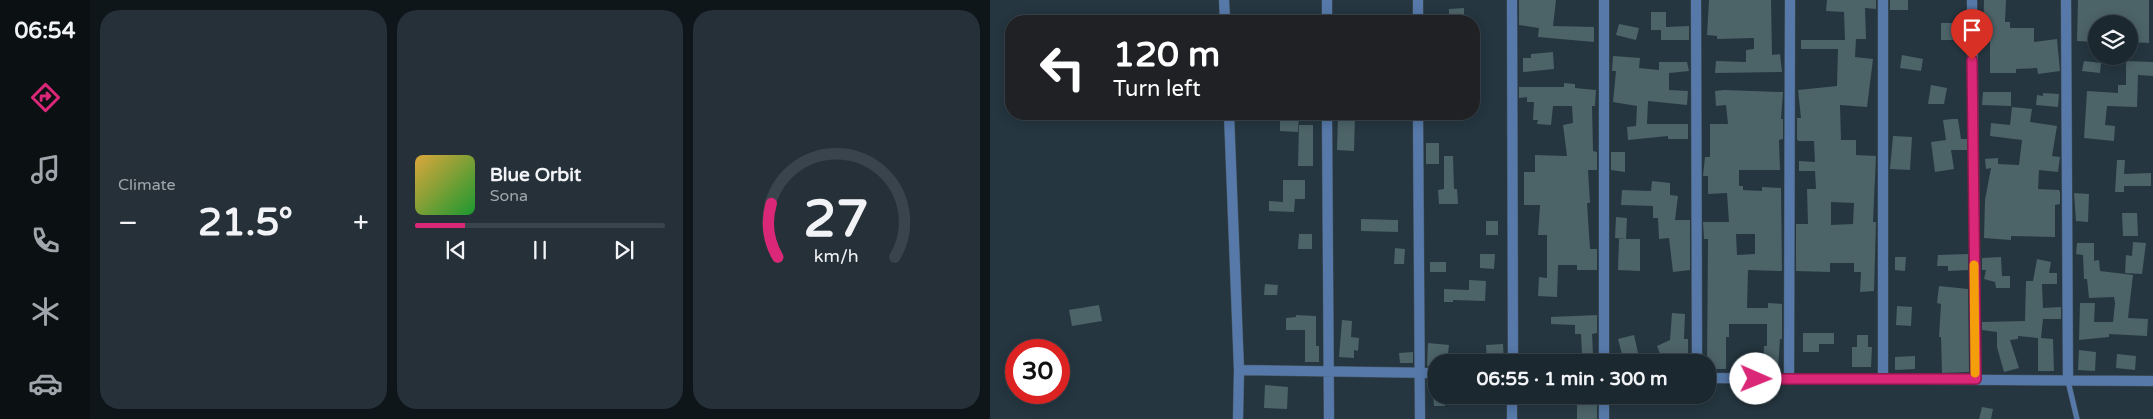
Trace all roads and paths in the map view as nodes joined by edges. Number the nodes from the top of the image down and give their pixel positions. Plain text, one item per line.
1 (1224, 0) edge
2 (1327, 0) edge
3 (1418, 0) edge
4 (1512, 0) edge
5 (1604, 0) edge
6 (1696, 0) edge
7 (1790, 0) edge
8 (1883, 0) edge
9 (1972, 0) edge
10 (2066, 0) edge
11 (1225, 15) edge
12 (1327, 15) edge
13 (1418, 15) edge
14 (1229, 120) edge
15 (1327, 120) edge
16 (1418, 120) edge
17 (1513, 354) edge
18 (1604, 354) edge
19 (1697, 354) edge
20 (1239, 370) junction
21 (1327, 371) junction
22 (1420, 373) junction
23 (1428, 373) edge
24 (1716, 378) edge
25 (1789, 379) junction
26 (1976, 379) junction
27 (1883, 380) junction
28 (2068, 380) junction
29 (2153, 381) edge
30 (1512, 404) edge
31 (1604, 404) edge
32 (1238, 419) edge
33 (1329, 419) edge
34 (1420, 419) edge
35 (1512, 419) edge
36 (1604, 419) edge
37 (2077, 419) edge

1 - 11 street
2 - 12 street
3 - 13 street
4 - 17 street
5 - 18 street
6 - 19 street
7 - 25 street
8 - 27 street
9 - 26 street
10 - 28 street
14 - 20 street
15 - 21 street
16 - 22 street
20 - 21 street
20 - 32 street
21 - 22 street
21 - 33 street
22 - 23 street
22 - 34 street
24 - 25 street
25 - 27 street
26 - 27 street
26 - 28 street
28 - 29 street
28 - 37 lane
30 - 35 street
31 - 36 street

